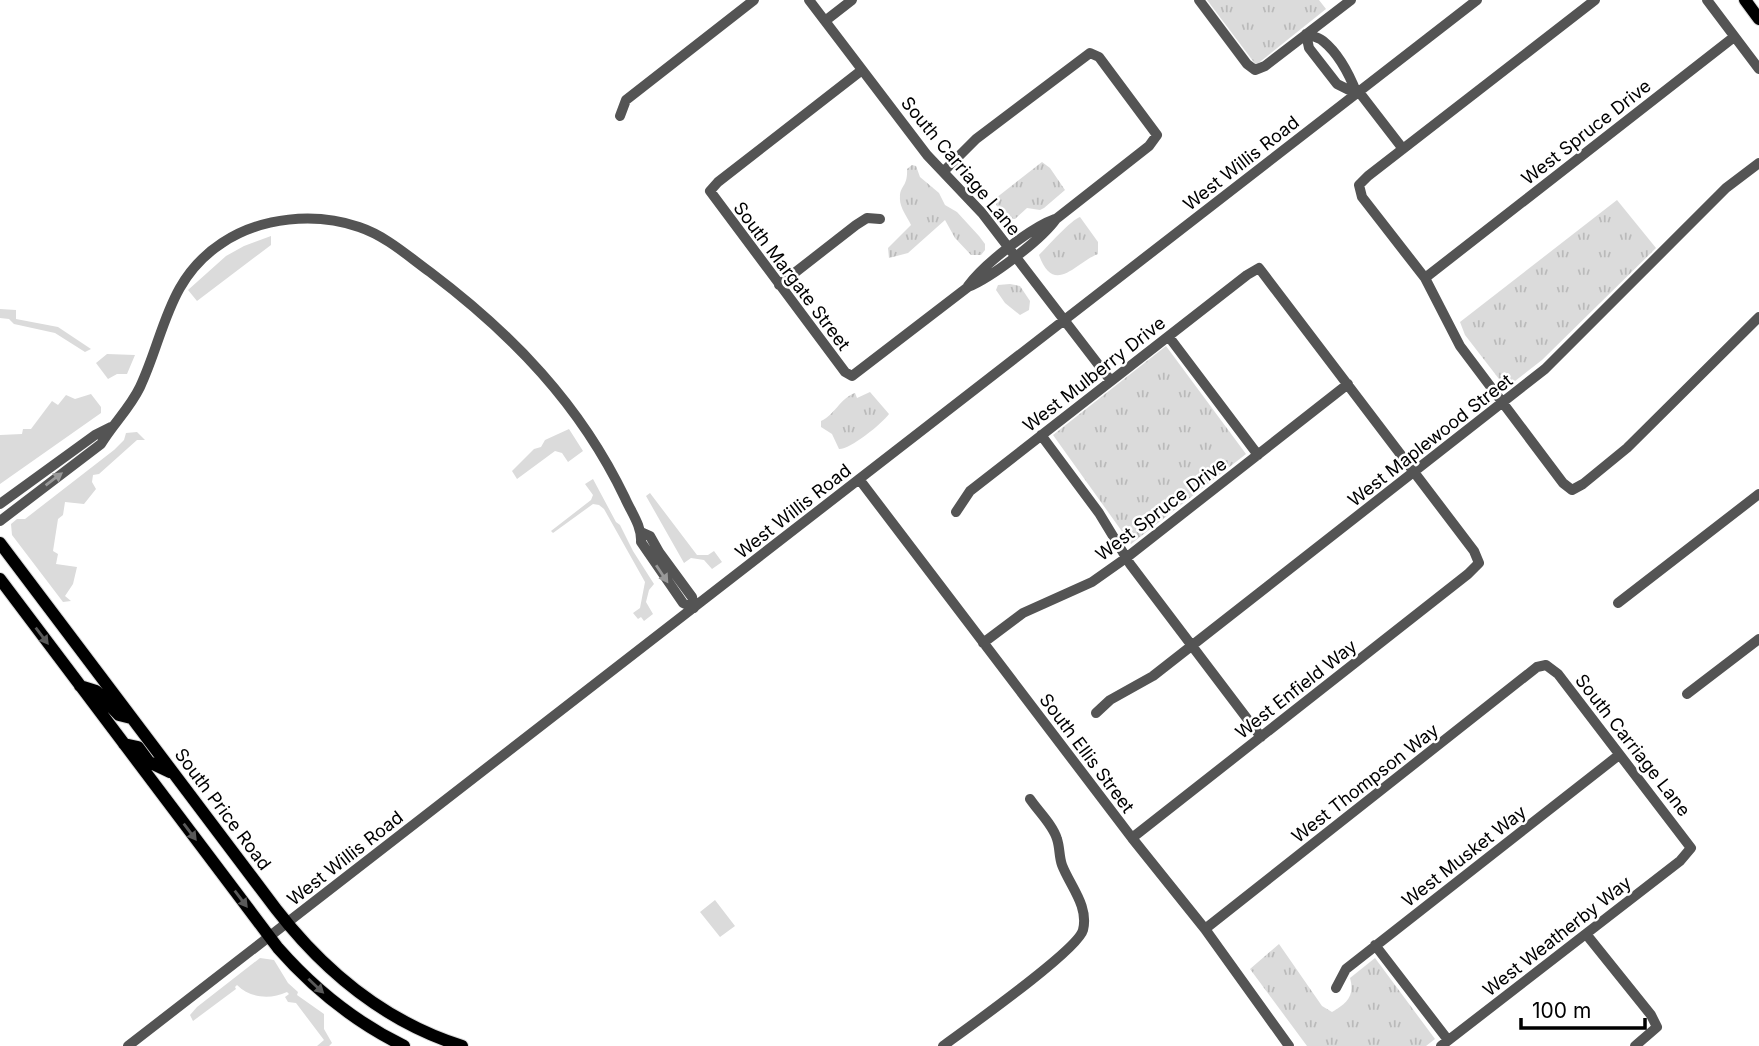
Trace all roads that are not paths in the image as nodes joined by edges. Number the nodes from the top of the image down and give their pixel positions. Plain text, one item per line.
1 (754, 0) edge
2 (809, 0) edge
3 (852, 0) edge
4 (1199, 0) edge
5 (1351, 0) edge
6 (1478, 0) edge
7 (1595, 0) edge
8 (1707, 0) edge
9 (1745, 0) edge
10 (1759, 19) edge
11 (825, 21) junction
12 (1307, 34) junction
13 (1734, 37) junction
14 (1759, 69) edge
15 (862, 70) junction
16 (1358, 93) junction
17 (620, 116) dead end
18 (1403, 149) junction
19 (1759, 163) edge
20 (943, 172) junction
21 (880, 219) dead end
22 (1012, 252) junction
23 (1425, 278) junction
24 (779, 285) junction
25 (1759, 317) edge
26 (1063, 320) junction
27 (1169, 337) junction
28 (1111, 381) junction
29 (1348, 384) junction
30 (1503, 404) junction
31 (111, 427) junction
32 (1041, 435) junction
33 (1258, 455) junction
34 (1413, 472) junction
35 (859, 479) junction
36 (1759, 494) edge
37 (0, 504) edge
38 (956, 512) dead end
39 (0, 521) edge
40 (0, 543) edge
41 (1126, 558) junction
42 (0, 579) edge
43 (1618, 603) dead end
44 (694, 608) junction
45 (1759, 639) edge
46 (983, 643) junction
47 (1192, 646) junction
48 (1546, 665) joint
49 (80, 686) junction
50 (1687, 694) dead end
51 (1096, 713) dead end
52 (133, 719) junction
53 (1261, 737) junction
54 (124, 744) junction
55 (1619, 755) junction
56 (173, 774) junction
57 (1030, 799) dead end
58 (1132, 838) junction
59 (1691, 848) joint
60 (287, 923) junction
61 (1205, 929) junction
62 (1586, 934) junction
63 (269, 936) junction
64 (1375, 945) junction
65 (1336, 988) dead end
66 (1444, 1043) edge
67 (128, 1046) edge
68 (404, 1046) edge
69 (461, 1046) edge
70 (943, 1046) edge
71 (1289, 1046) edge
72 (1635, 1046) edge

1 - 17 street
2 - 11 street, South Carriage Lane
3 - 11 street
4 - 12 street
5 - 12 street
6 - 16 street, West Willis Road
7 - 18 street
8 - 13 street
9 - 10 main road
11 - 15 street, South Carriage Lane
12 - 16 street
12 - 16 street
13 - 14 street
13 - 23 street, West Spruce Drive
15 - 20 street, South Carriage Lane
15 - 24 street, South Margate Street
16 - 18 street
16 - 26 street, West Willis Road
18 - 23 street
19 - 30 street, West Maplewood Street
20 - 22 street, South Carriage Lane
20 - 22 street
21 - 24 street
22 - 24 street, South Margate Street
22 - 26 street, South Carriage Lane
23 - 30 street
25 - 30 street
26 - 28 street, South Carriage Lane
26 - 35 street, West Willis Road
27 - 28 street, West Mulberry Drive
27 - 29 street, West Mulberry Drive
27 - 33 street
28 - 32 street, West Mulberry Drive
29 - 33 street, West Spruce Drive
29 - 34 street
30 - 34 street, West Maplewood Street
31 - 37 street
39 -> 31 street
31 - 44 street
32 - 38 street, West Mulberry Drive
32 - 41 street
33 - 41 street, West Spruce Drive
34 - 47 street, West Maplewood Street
34 - 53 street, West Enfield Way
35 - 44 street, West Willis Road
35 - 46 street, South Ellis Street
36 - 43 street
40 - 52 main road, South Price Road
41 - 46 street, West Spruce Drive
41 - 47 street
42 -> 49 main road
44 - 60 street, West Willis Road
45 - 50 street
46 - 58 street, South Ellis Street
47 - 51 street, West Maplewood Street
47 - 53 street
48 - 55 street, South Carriage Lane
48 - 61 street, West Thompson Way
49 - 52 main road
49 - 54 main road
52 - 56 main road, South Price Road
53 - 58 street, West Enfield Way
54 - 56 main road
54 -> 63 main road
55 - 59 street, South Carriage Lane
55 - 64 street, West Musket Way
56 - 60 main road, South Price Road
57 - 70 street
58 - 61 street, South Ellis Street
59 - 62 street, West Weatherby Way
60 - 63 street, West Willis Road
60 - 69 main road, South Price Road
61 - 71 street, South Ellis Street
62 - 66 street, West Weatherby Way
62 - 72 street
63 - 67 street, West Willis Road
63 -> 68 main road
64 - 65 street, West Musket Way
64 - 66 street

